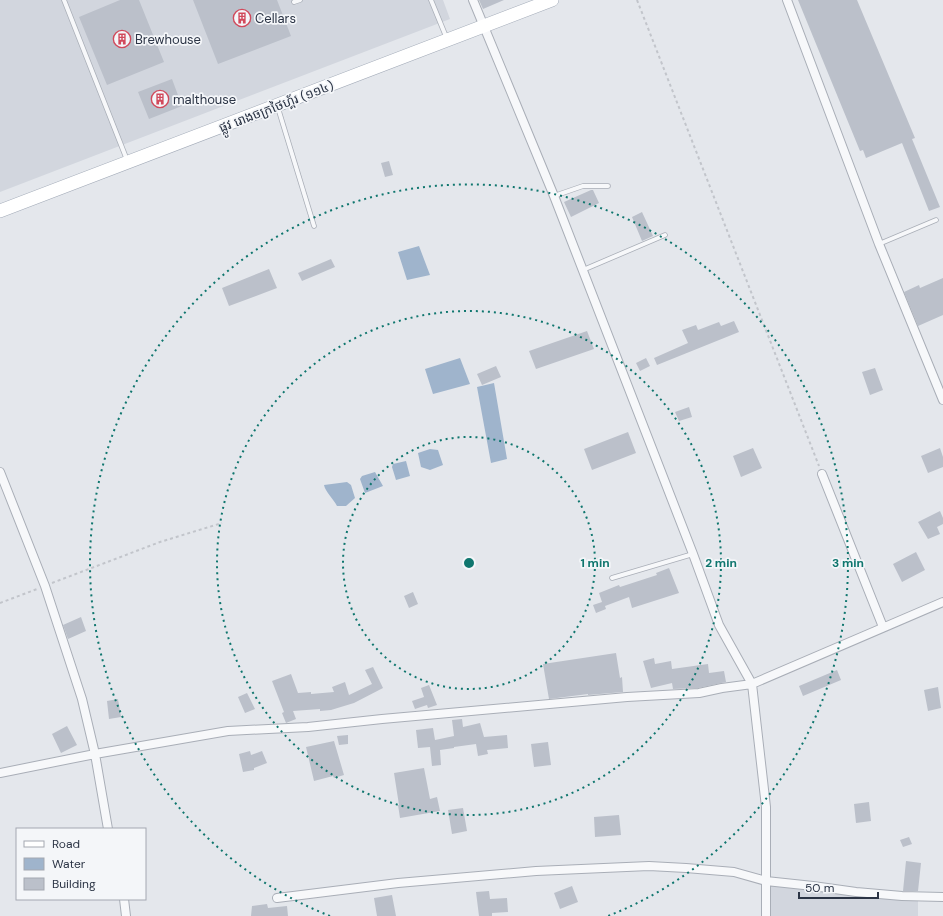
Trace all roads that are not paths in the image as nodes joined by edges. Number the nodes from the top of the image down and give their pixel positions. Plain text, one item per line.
1 (64, 0) edge
2 (300, 0) edge
3 (431, 0) edge
4 (473, 0) edge
5 (552, 0) edge
6 (787, 0) edge
7 (294, 2) dead end
8 (483, 26) junction
9 (447, 40) junction
10 (277, 105) junction
11 (128, 162) junction
12 (608, 186) dead end
13 (554, 196) junction
14 (0, 212) edge
15 (936, 220) dead end
16 (314, 226) dead end
17 (665, 235) dead end
18 (879, 244) junction
19 (582, 271) junction
20 (943, 400) edge
21 (0, 472) edge
22 (822, 474) road end
23 (693, 554) junction
24 (612, 578) dead end
25 (943, 602) edge
26 (883, 627) junction
27 (752, 684) junction
28 (94, 754) junction
29 (0, 774) edge
30 (108, 828) edge
31 (766, 881) junction
32 (943, 897) edge
33 (277, 898) dead end
34 (124, 900) edge
35 (126, 916) edge
36 (766, 916) edge

1 - 11 lane
2 - 7 lane
3 - 9 lane
4 - 8 street
5 - 8 main road, ផ្លូវ រោងចក្រថៃហ្គ័រ (១១៤)
6 - 18 street
8 - 9 main road, ផ្លូវ រោងចក្រថៃហ្គ័រ (១១៤)
8 - 13 street
9 - 10 main road, ផ្លូវ រោងចក្រថៃហ្គ័រ (១១៤)
10 - 11 main road, ផ្លូវ រោងចក្រថៃហ្គ័រ (១១៤)
10 - 16 lane
11 - 14 main road, ផ្លូវ រោងចក្រថៃហ្គ័រ (១១៤)
12 - 13 lane
13 - 19 street
15 - 18 lane
17 - 19 lane
18 - 20 street
19 - 23 street
21 - 28 street
22 - 26 street
23 - 24 lane
23 - 27 street
25 - 26 street
26 - 27 street
27 - 28 street
27 - 31 street
28 - 29 street
28 - 30 street
31 - 32 street
31 - 33 street
31 - 36 street
34 - 35 street

